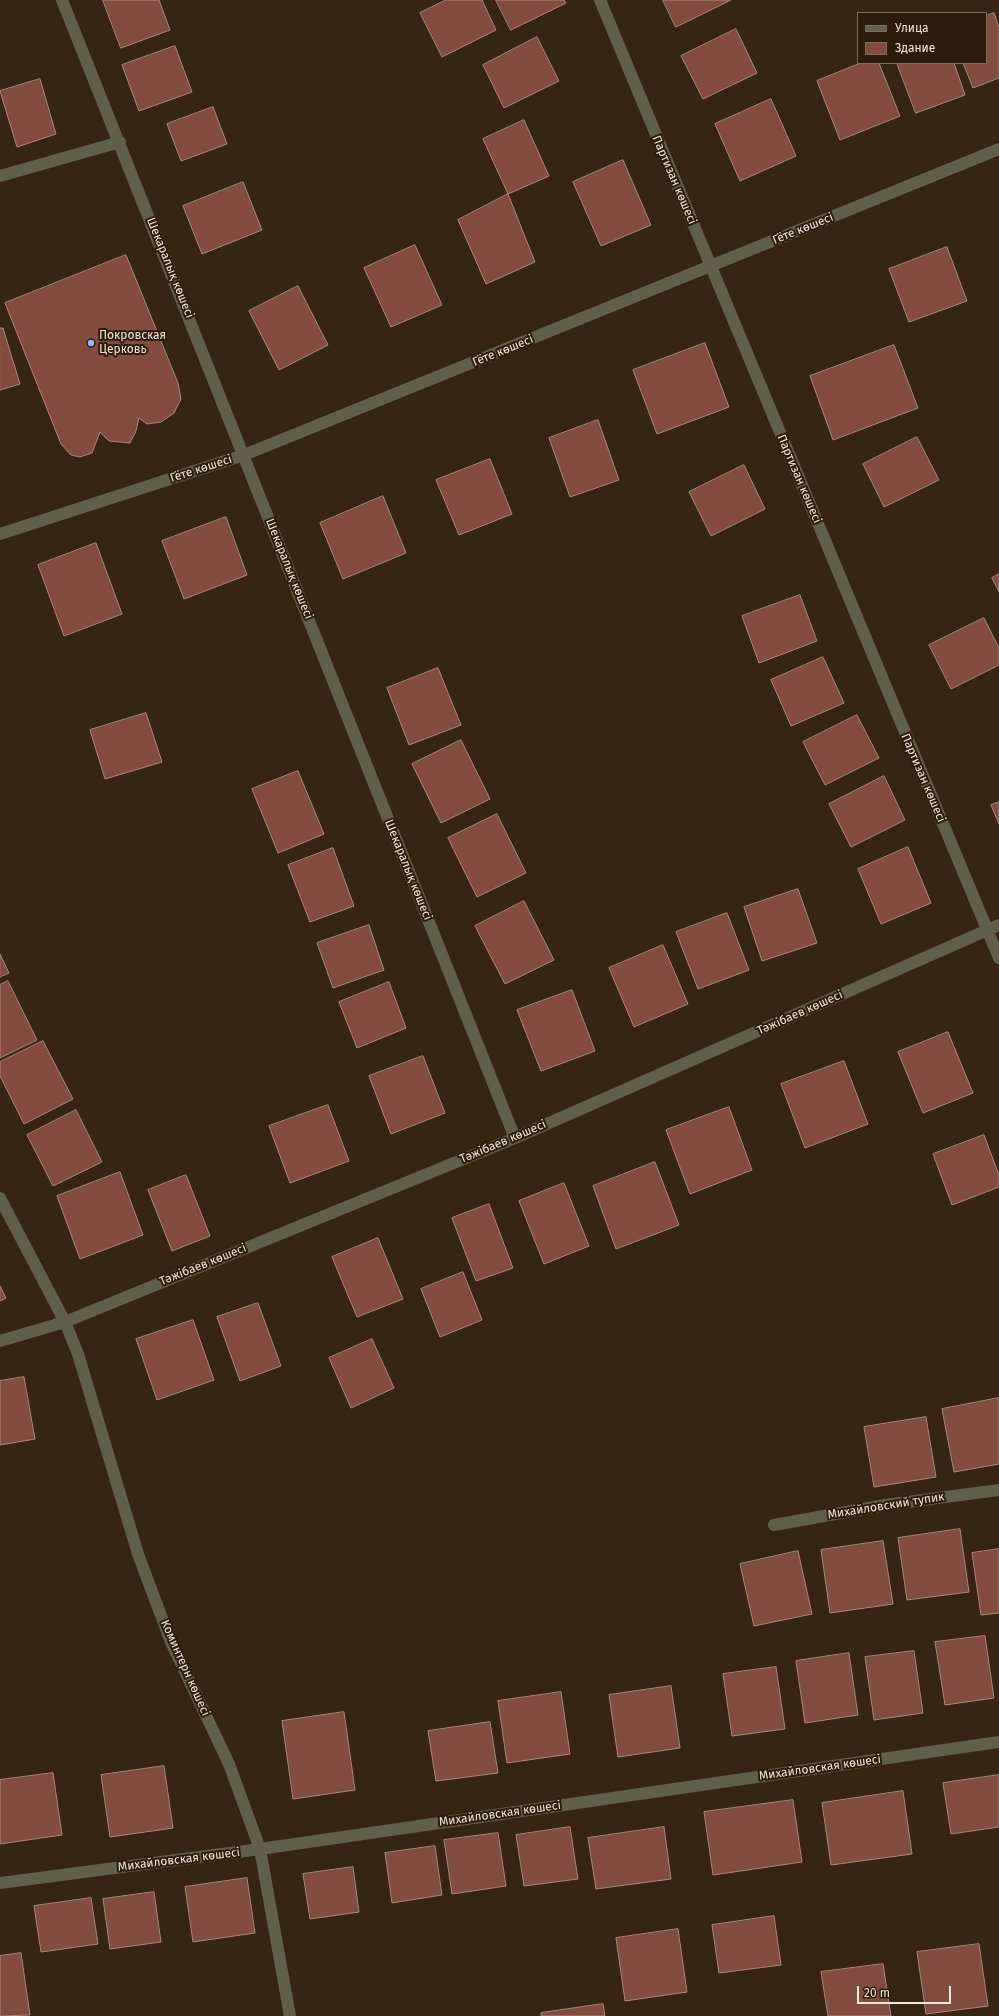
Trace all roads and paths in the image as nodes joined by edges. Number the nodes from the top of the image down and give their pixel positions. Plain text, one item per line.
1 (62, 0) edge
2 (600, 0) edge
3 (120, 142) junction
4 (999, 149) edge
5 (0, 176) edge
6 (711, 267) junction
7 (244, 455) junction
8 (0, 534) edge
9 (999, 925) edge
10 (987, 930) junction
11 (999, 958) edge
12 (515, 1138) junction
13 (0, 1198) edge
14 (65, 1322) junction
15 (0, 1340) edge
16 (999, 1490) edge
17 (774, 1525) dead end
18 (999, 1742) edge
19 (260, 1849) junction
20 (0, 1883) edge
21 (290, 2016) edge

1 - 3 street, Шекаралық көшесі
2 - 6 street, Партизан көшесі
3 - 5 street
3 - 7 street, Шекаралық көшесі
4 - 6 street, Гёте көшесі
6 - 7 street, Гёте көшесі
6 - 10 street, Партизан көшесі
7 - 8 street, Гёте көшесі
7 - 12 street, Шекаралық көшесі
9 - 10 street, Тәжібаев көшесі
10 - 11 street, Партизан көшесі
10 - 12 street, Тәжібаев көшесі
12 - 14 street, Тәжібаев көшесі
13 - 14 street, Коминтерн көшесі
14 - 15 street, Тәжібаев көшесі
14 - 19 street, Коминтерн көшесі
16 - 17 street, Михайловский тупик
18 - 19 street, Михайловская көшесі
19 - 20 street, Михайловская көшесі
19 - 21 street, Коминтерн көшесі

